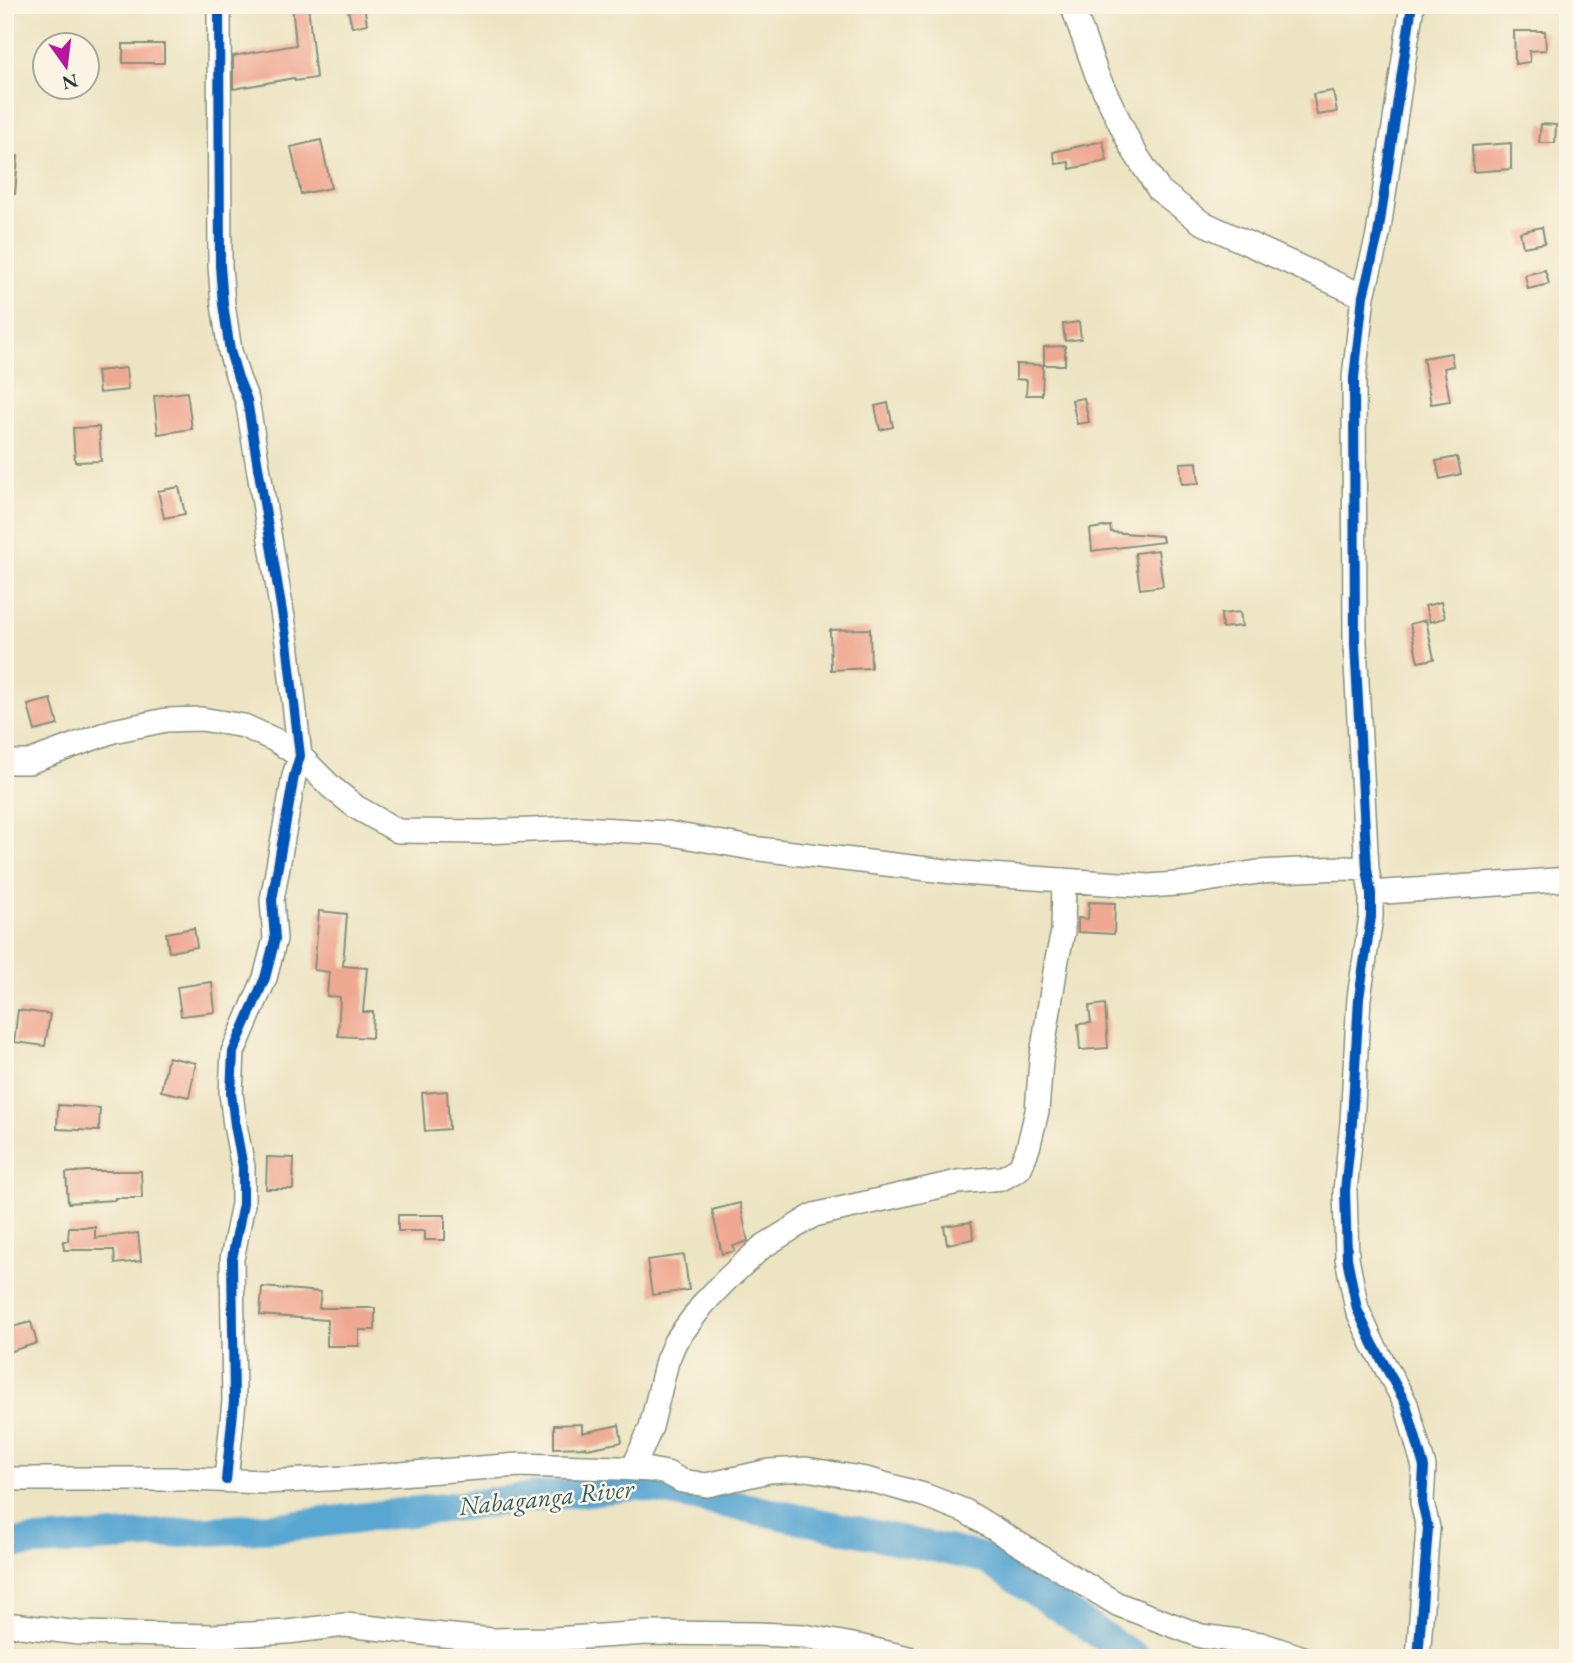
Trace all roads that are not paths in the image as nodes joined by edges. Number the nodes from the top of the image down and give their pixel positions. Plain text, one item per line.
1 (219, 5) edge
2 (1072, 5) edge
3 (1412, 5) edge
4 (1363, 296) junction
5 (300, 756) junction
6 (5, 762) edge
7 (1367, 869) junction
8 (1568, 879) edge
9 (1064, 880) junction
10 (1371, 893) junction
11 (633, 1469) junction
12 (5, 1479) edge
13 (226, 1480) junction
14 (5, 1624) edge
15 (217, 1647) edge
16 (908, 1658) edge
17 (1303, 1658) edge
18 (1418, 1658) edge

1 - 5 street
2 - 4 street
3 - 4 street
4 - 7 street
5 - 6 street
5 - 9 street
5 - 13 street
7 - 9 street
7 - 10 street
8 - 10 street
9 - 11 street
10 - 18 street
11 - 13 street
11 - 17 street
12 - 13 street
14 - 15 street
15 - 16 street

